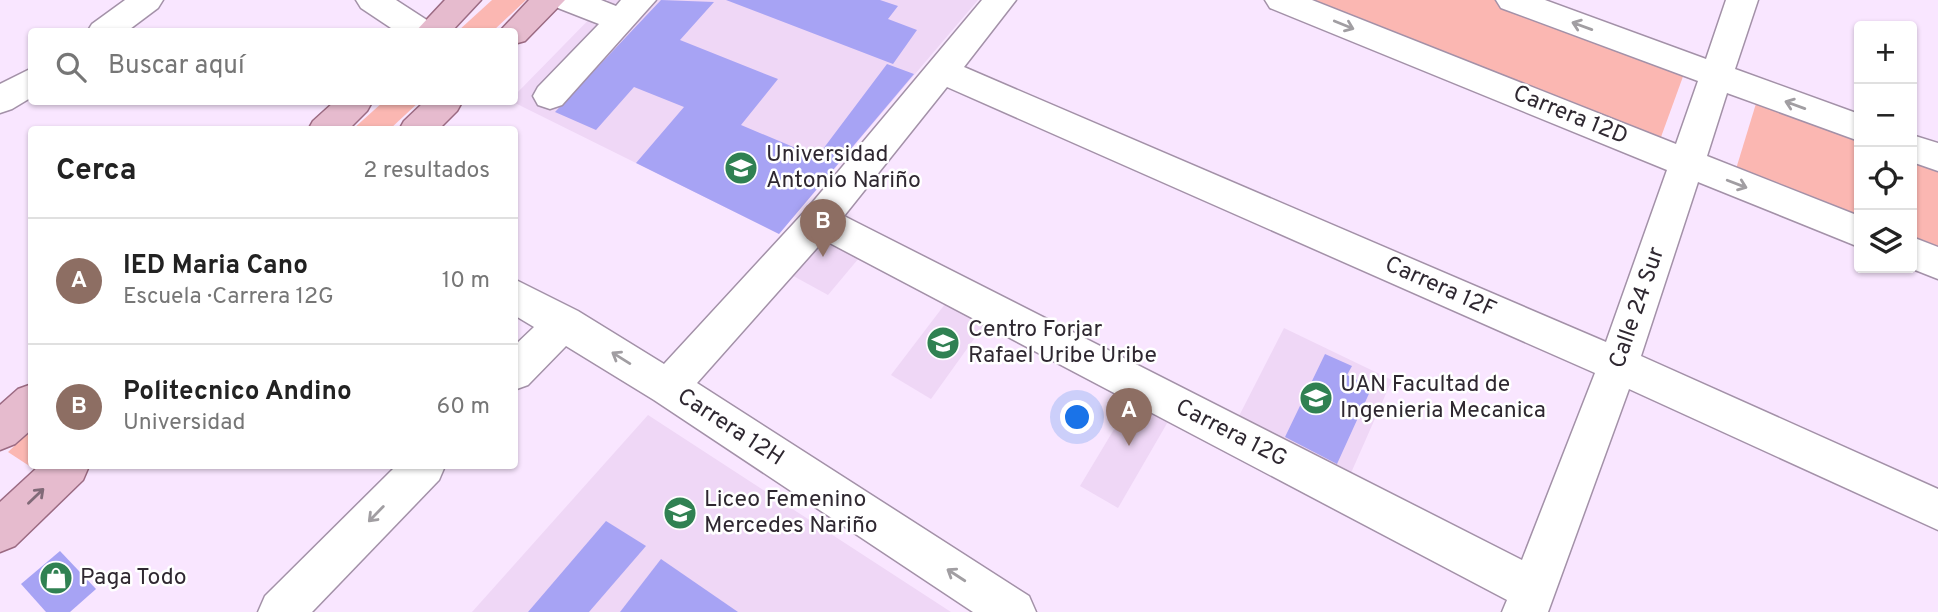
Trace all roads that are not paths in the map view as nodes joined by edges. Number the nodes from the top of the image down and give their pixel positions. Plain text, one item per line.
1 (148, 0) edge
2 (372, 0) edge
3 (465, 0) edge
4 (549, 0) edge
5 (569, 0) edge
6 (1000, 0) edge
7 (1281, 0) edge
8 (1512, 0) edge
9 (1742, 0) edge
10 (630, 10) edge
11 (109, 28) edge
12 (416, 28) edge
13 (435, 28) edge
14 (518, 29) edge
15 (940, 70) junction
16 (1717, 77) junction
17 (28, 82) edge
18 (550, 96) dead end
19 (0, 100) edge
20 (352, 105) edge
21 (442, 105) edge
22 (329, 126) edge
23 (420, 126) edge
24 (1854, 126) edge
25 (1917, 150) edge
26 (1938, 157) edge
27 (1687, 165) junction
28 (819, 220) junction
29 (1854, 230) edge
30 (1917, 254) edge
31 (1938, 263) edge
32 (518, 297) edge
33 (564, 323) junction
34 (1618, 365) junction
35 (518, 369) edge
36 (668, 387) junction
37 (28, 406) edge
38 (0, 431) edge
39 (65, 469) edge
40 (421, 469) edge
41 (1938, 510) edge
42 (0, 531) edge
43 (1529, 601) edge
44 (281, 612) edge
45 (1013, 612) edge

1 - 11 street
2 - 12 street
3 - 13 main road
4 - 14 main road
5 - 10 street
6 - 15 street
7 -> 27 street, Carrera 12D
16 -> 8 street
9 - 16 street, Calle 24 Sur
10 - 18 street
15 - 28 street
15 - 34 street, Carrera 12F
24 -> 16 street
16 - 27 street, Calle 24 Sur
17 - 19 street
20 - 22 main road
21 - 23 main road
25 - 26 street
27 -> 29 street, Carrera 12D
27 - 34 street, Calle 24 Sur
28 - 36 street
28 - 43 street, Carrera 12G
30 - 31 street
32 - 33 street, Carrera 12H
33 - 35 street
36 -> 33 street, Carrera 12H
34 - 41 street, Carrera 12F
34 - 43 street, Calle 24 Sur
45 -> 36 street, Carrera 12H
37 - 38 main road
42 -> 39 main road
40 -> 44 street

